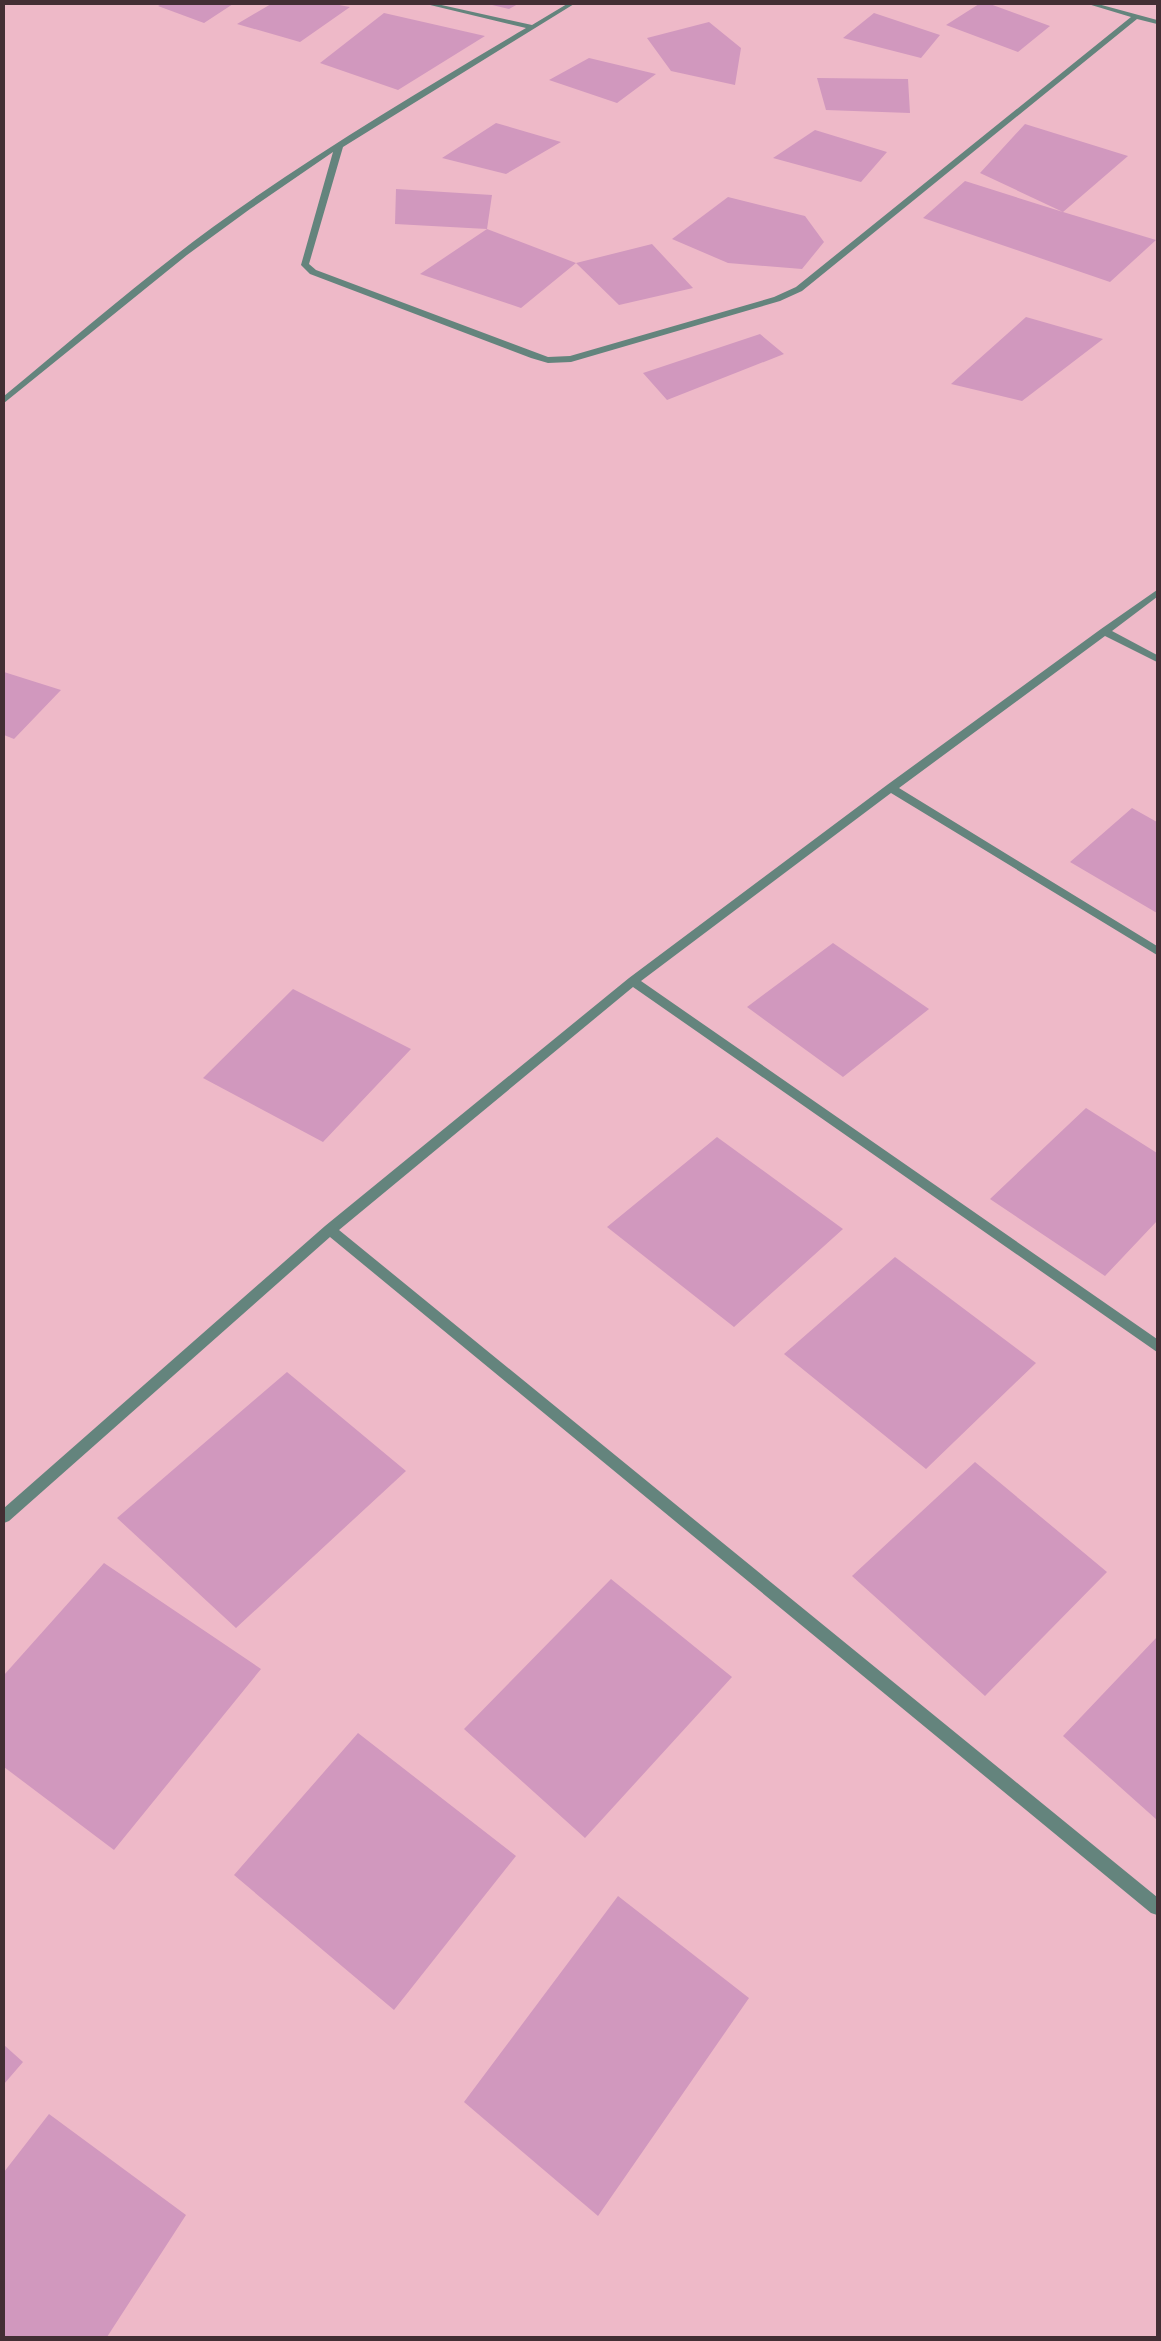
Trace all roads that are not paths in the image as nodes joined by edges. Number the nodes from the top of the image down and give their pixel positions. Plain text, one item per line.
1 (429, 4) edge
2 (571, 4) edge
3 (1091, 4) edge
4 (1136, 16) junction
5 (1157, 22) edge
6 (532, 28) junction
7 (339, 146) junction
8 (4, 400) edge
9 (1157, 593) edge
10 (1104, 631) junction
11 (1157, 659) edge
12 (891, 788) junction
13 (1157, 951) edge
14 (634, 981) junction
15 (330, 1230) junction
16 (1157, 1346) edge
17 (4, 1517) edge
18 (1157, 1907) edge

1 - 6 street
2 - 6 street
3 - 4 street
4 - 5 street
4 - 7 street
6 - 7 street
7 - 8 street
9 - 10 street
10 - 11 street
10 - 12 street
12 - 13 street
12 - 14 street
14 - 15 street
14 - 16 street
15 - 17 street
15 - 18 street

